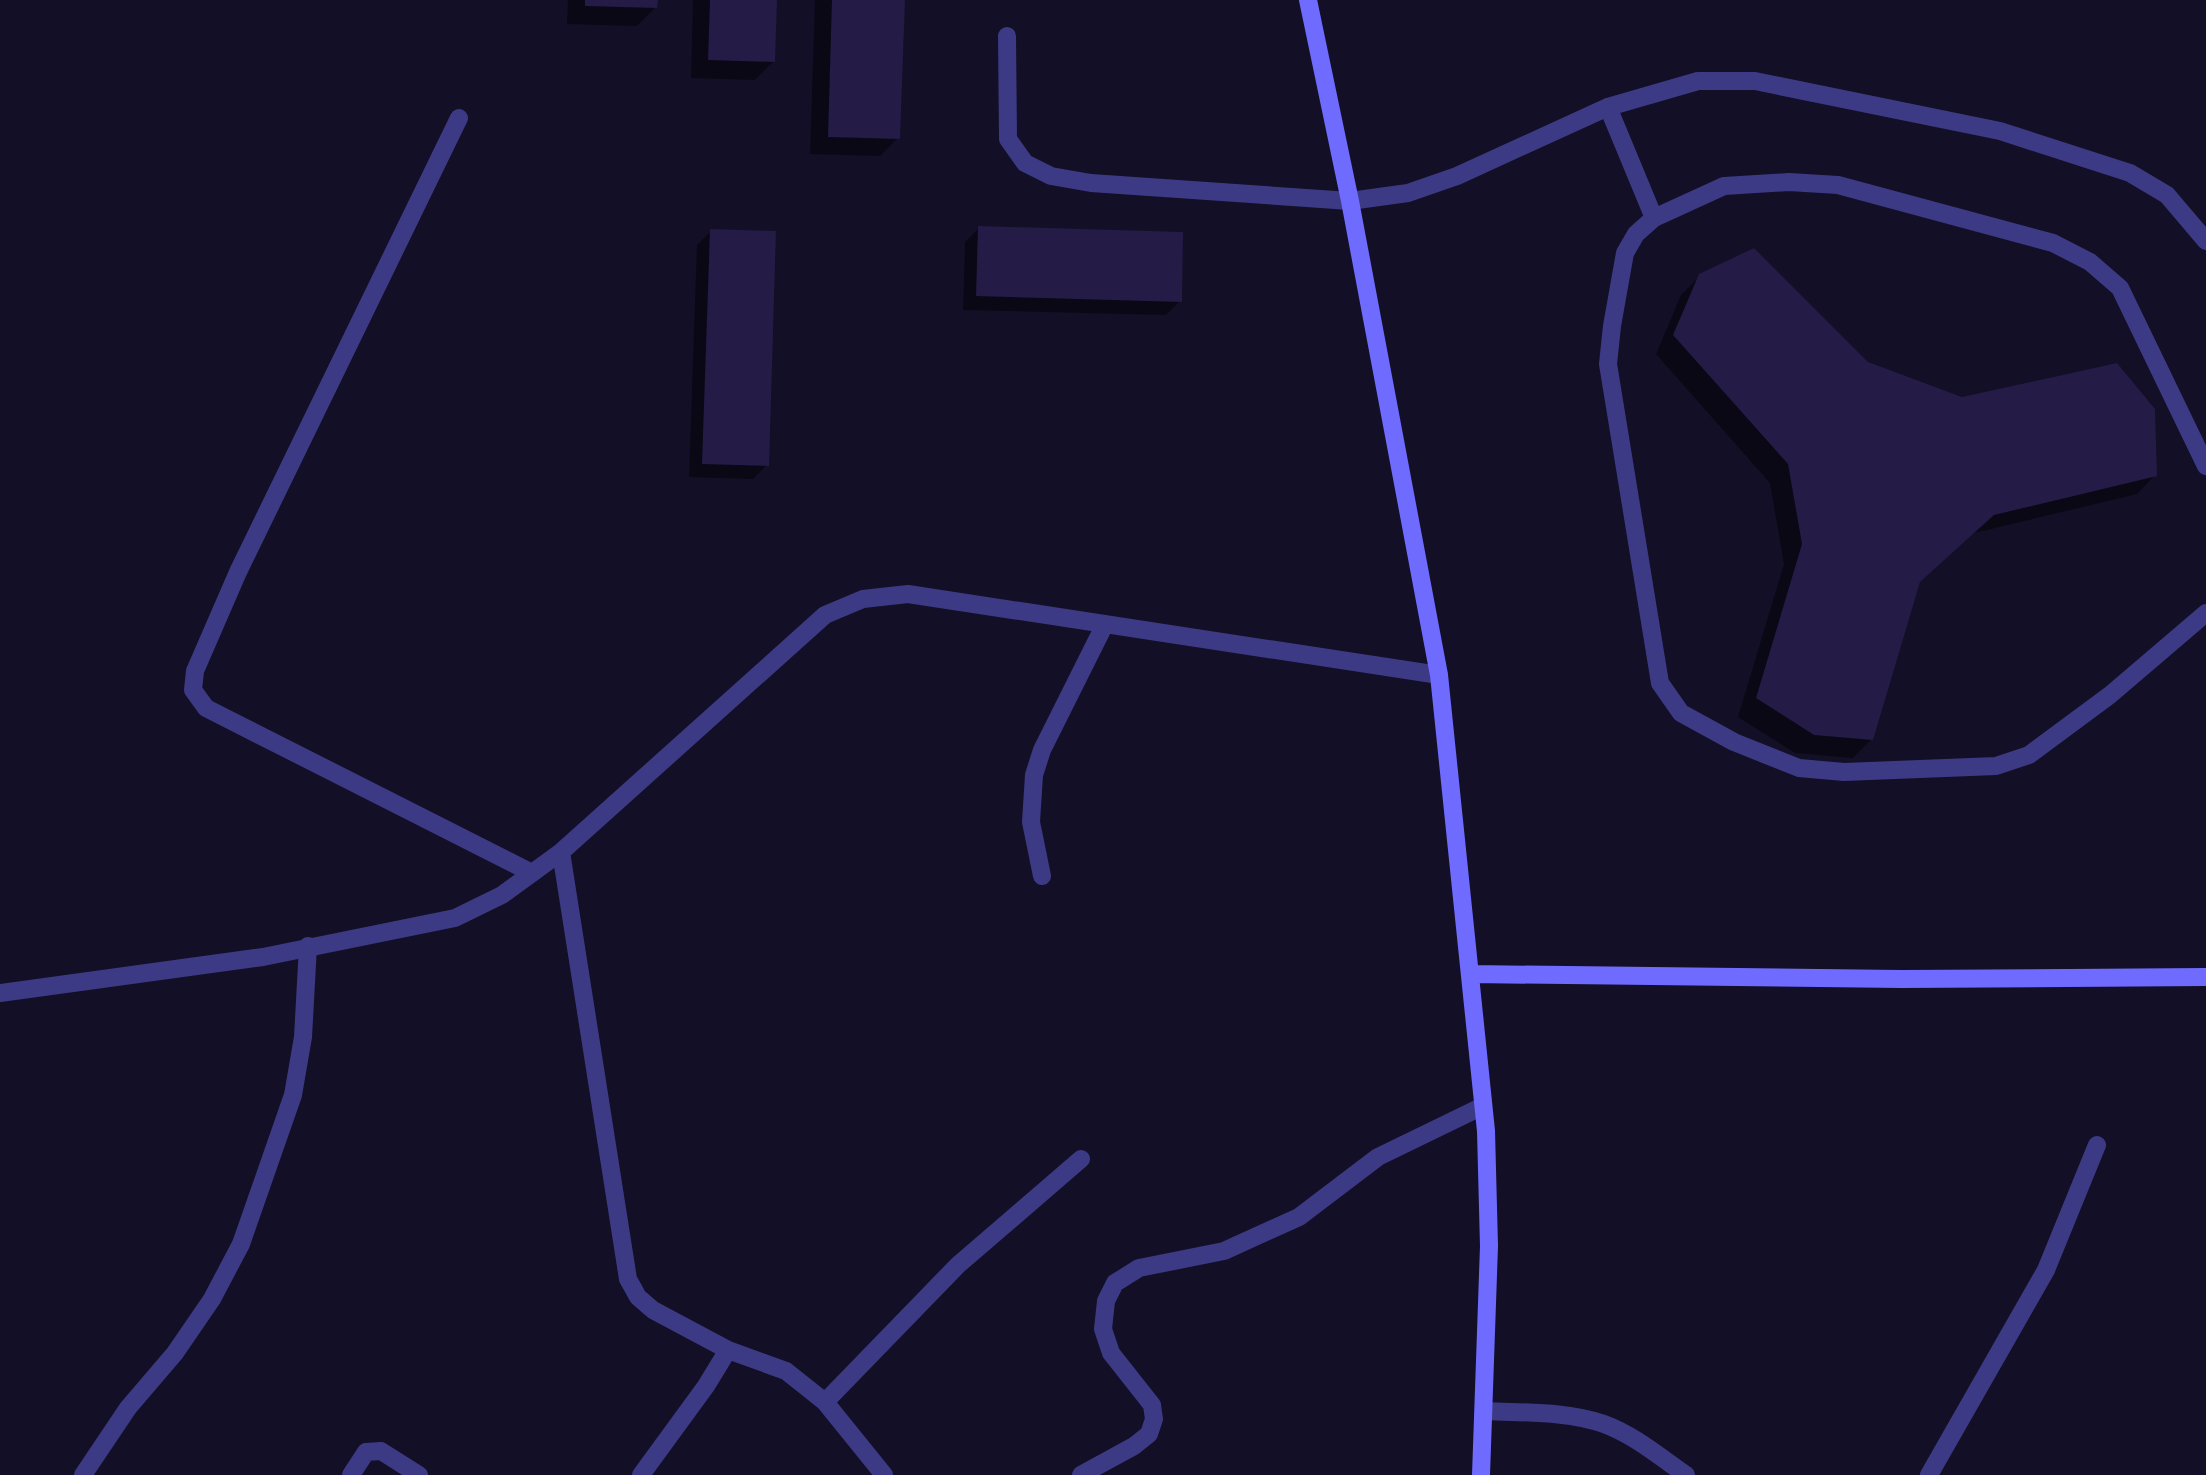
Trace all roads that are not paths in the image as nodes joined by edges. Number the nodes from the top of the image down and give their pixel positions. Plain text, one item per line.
1 (1308, 0) edge
2 (1007, 36) dead end
3 (1608, 107) junction
4 (459, 118) dead end
5 (1350, 201) junction
6 (1654, 218) junction
7 (2206, 241) edge
8 (2205, 463) edge
9 (2206, 613) edge
10 (1105, 624) junction
11 (1439, 674) junction
12 (561, 852) junction
13 (532, 873) junction
14 (1042, 876) dead end
15 (308, 946) junction
16 (1472, 974) junction
17 (2206, 977) edge
18 (0, 993) edge
19 (1483, 1106) junction
20 (2097, 1146) dead end
21 (1081, 1159) dead end
22 (728, 1350) junction
23 (825, 1402) junction
24 (1486, 1411) junction
25 (83, 1475) edge
26 (351, 1475) edge
27 (419, 1475) edge
28 (641, 1475) edge
29 (884, 1475) edge
30 (1081, 1475) edge
31 (1481, 1475) edge
32 (1686, 1475) edge
33 (1929, 1475) edge

1 - 5 main road
2 - 5 street
3 - 5 street
3 - 6 street
3 - 7 street
4 - 13 street
5 - 11 main road
6 - 8 street
6 - 9 street
10 - 11 street
10 - 12 street
10 - 14 street
11 - 16 main road
12 - 13 street
12 - 22 street
13 - 15 street
15 - 18 street
15 - 25 street
16 - 17 main road
16 - 19 main road
19 - 24 main road
19 - 30 street
20 - 33 street
21 - 23 street
22 - 23 street
22 - 28 street
23 - 29 street
24 - 31 main road
24 - 32 street
26 - 27 street

